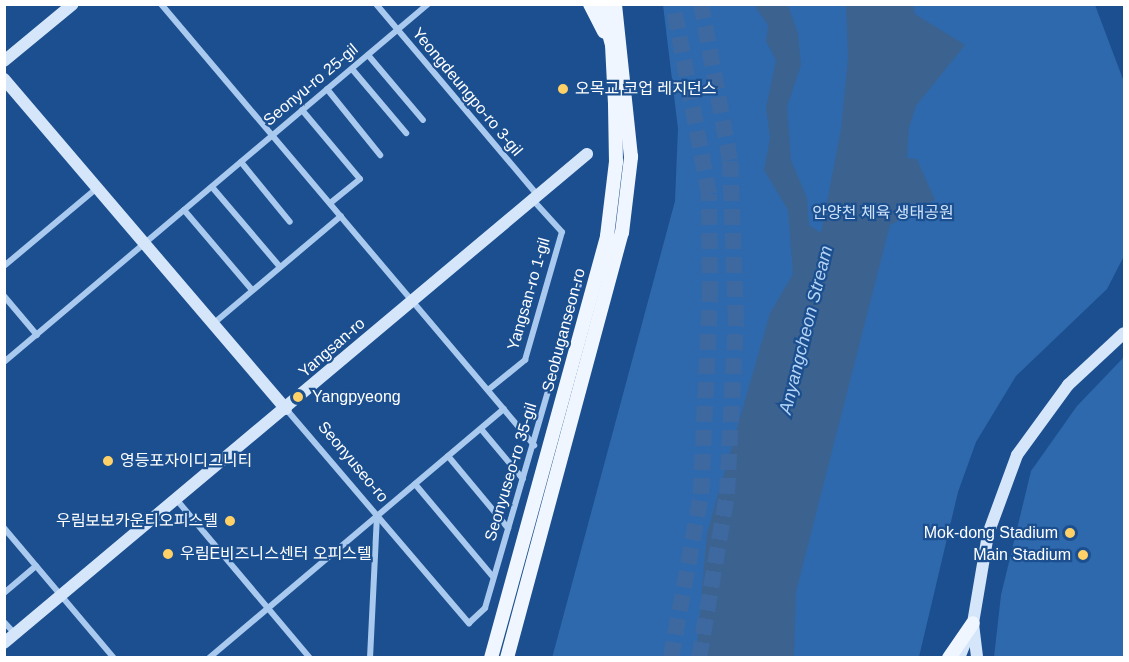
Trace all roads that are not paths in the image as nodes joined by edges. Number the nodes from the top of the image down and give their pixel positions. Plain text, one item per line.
1 (73, 4) edge
2 (161, 4) edge
3 (376, 4) edge
4 (428, 4) edge
5 (590, 4) edge
6 (601, 4) edge
7 (615, 4) edge
8 (623, 4) edge
9 (398, 30) junction
10 (617, 42) junction
11 (368, 55) junction
12 (4, 61) edge
13 (352, 69) junction
14 (4, 79) edge
15 (327, 89) junction
16 (302, 110) junction
17 (423, 120) dead end
18 (406, 133) dead end
19 (272, 136) junction
20 (586, 154) dead end
21 (380, 155) dead end
22 (241, 162) junction
23 (212, 186) junction
24 (98, 188) junction
25 (536, 198) junction
26 (330, 203) junction
27 (184, 210) junction
28 (341, 216) junction
29 (290, 222) dead end
30 (145, 243) junction
31 (4, 266) edge
32 (280, 267) junction
33 (579, 284) dead end
34 (252, 290) junction
35 (4, 296) edge
36 (413, 300) junction
37 (214, 323) junction
38 (1125, 333) edge
39 (37, 335) junction
40 (4, 362) edge
41 (488, 390) junction
42 (286, 408) junction
43 (504, 409) junction
44 (481, 429) junction
45 (534, 445) junction
46 (448, 456) junction
47 (523, 479) junction
48 (415, 484) junction
49 (176, 499) junction
50 (377, 516) junction
51 (4, 528) edge
52 (508, 528) junction
53 (36, 566) junction
54 (493, 577) junction
55 (4, 593) edge
56 (61, 596) junction
57 (267, 609) junction
58 (4, 622) edge
59 (973, 622) junction
60 (465, 623) joint
61 (15, 634) junction
62 (4, 643) edge
63 (114, 657) edge
64 (209, 657) edge
65 (310, 657) edge
66 (370, 657) edge
67 (491, 657) edge
68 (507, 657) edge
69 (949, 657) edge
70 (959, 657) edge
71 (977, 657) edge

1 - 12 street
2 - 19 street
3 - 9 street, Yeongdeungpo-ro 3-gil
4 - 9 street, Seonyu-ro 25-gil
5 - 10 main road
6 - 10 main road, Seobuganseon-ro
7 - 10 main road, Seobuganseon-ro
8 - 10 main road
9 - 11 street, Seonyu-ro 25-gil
9 - 25 street, Yeongdeungpo-ro 3-gil
10 - 67 main road, Seobuganseon-ro
10 - 68 main road, Seobuganseon-ro
11 - 13 street, Seonyu-ro 25-gil
11 - 17 street
13 - 15 street, Seonyu-ro 25-gil
13 - 18 street
14 - 24 street, Seonyuseo-ro
15 - 16 street, Seonyu-ro 25-gil
15 - 21 street
16 - 19 street, Seonyu-ro 25-gil
16 - 26 street
19 - 22 street, Seonyu-ro 25-gil
19 - 26 street
20 - 25 street, Yangsan-ro
22 - 23 street, Seonyu-ro 25-gil
22 - 29 street
23 - 27 street, Seonyu-ro 25-gil
23 - 32 street
24 - 30 street, Seonyuseo-ro
24 - 31 street
25 - 36 street, Yangsan-ro
25 - 41 street, Yangsan-ro 1-gil
26 - 28 street
27 - 30 street, Seonyu-ro 25-gil
27 - 34 street
28 - 32 street
28 - 36 street
30 - 37 street, Seonyuseo-ro
30 - 39 street, Seonyu-ro 25-gil
32 - 34 street
33 - 45 street, Seonyuseo-ro 35-gil
34 - 37 street
35 - 39 street
36 - 41 street
36 - 42 street, Yangsan-ro
37 - 42 street, Seonyuseo-ro
38 - 59 street
39 - 40 street, Seonyu-ro 25-gil
41 - 43 street
42 - 49 street, Yangsan-ro
42 - 50 street, Seonyuseo-ro
43 - 44 street
43 - 45 street
44 - 46 street
44 - 47 street
45 - 47 street, Seonyuseo-ro 35-gil
46 - 48 street
46 - 52 street
47 - 52 street, Seonyuseo-ro 35-gil
48 - 50 street
48 - 54 street
49 - 56 street, Yangsan-ro
49 - 57 street
50 - 57 street
50 - 60 street, Seonyuseo-ro
50 - 66 street
51 - 53 street
52 - 54 street, Seonyuseo-ro 35-gil
53 - 55 street
53 - 56 street
54 - 60 street, Seonyuseo-ro 35-gil
56 - 61 street, Yangsan-ro
56 - 63 street
57 - 64 street
57 - 65 street
58 - 61 street
59 - 69 main road
59 - 70 street
59 - 71 street
61 - 62 street, Yangsan-ro

